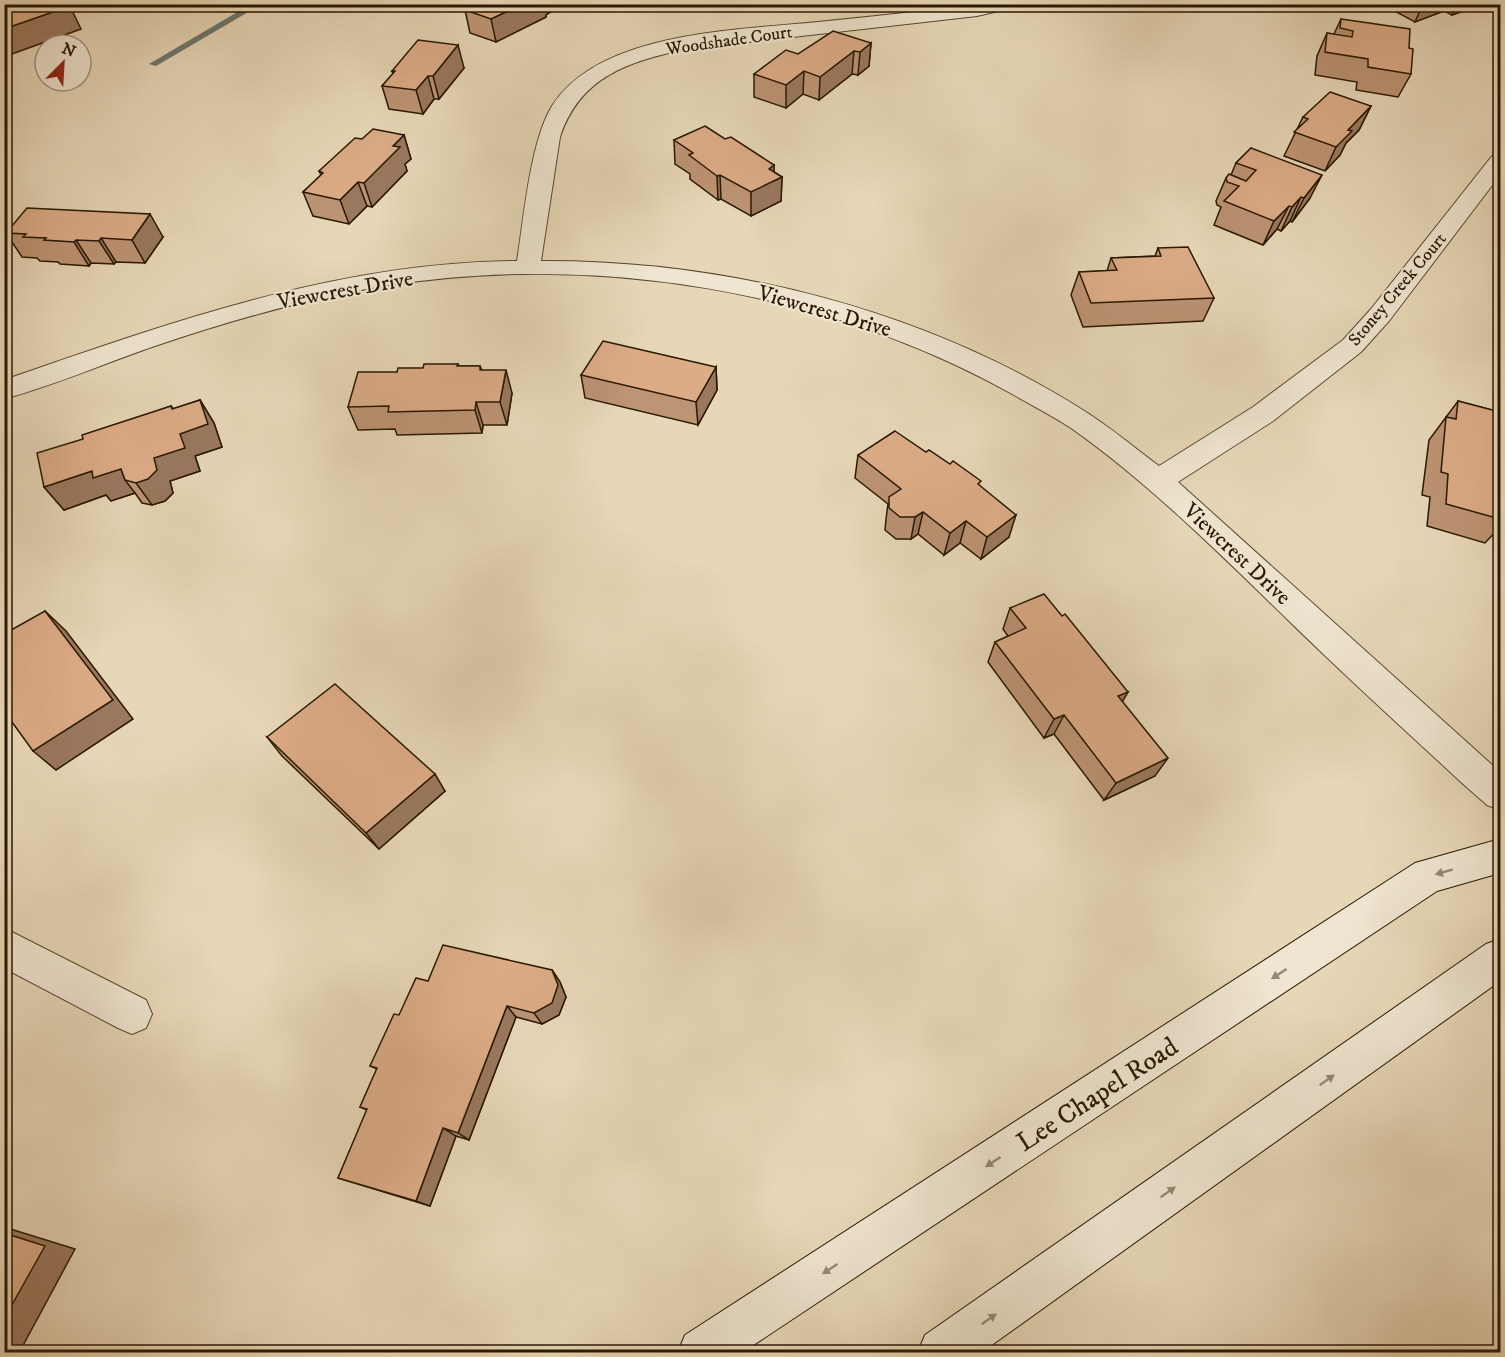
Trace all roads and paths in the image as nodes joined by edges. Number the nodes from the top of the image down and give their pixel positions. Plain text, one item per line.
1 (1005, 4) edge
2 (1500, 161) edge
3 (528, 266) junction
4 (4, 390) edge
5 (1159, 480) junction
6 (1500, 794) edge
7 (1500, 856) edge
8 (4, 947) edge
9 (1500, 958) edge
10 (132, 1014) dead end
11 (702, 1353) edge
12 (942, 1353) edge

1 - 3 street, Woodshade Court
2 - 5 street, Stoney Creek Court
3 - 4 street, Viewcrest Drive
3 - 5 street, Viewcrest Drive
5 - 6 street, Viewcrest Drive
7 -> 11 street, Lee Chapel Road
8 - 10 street
12 -> 9 street

